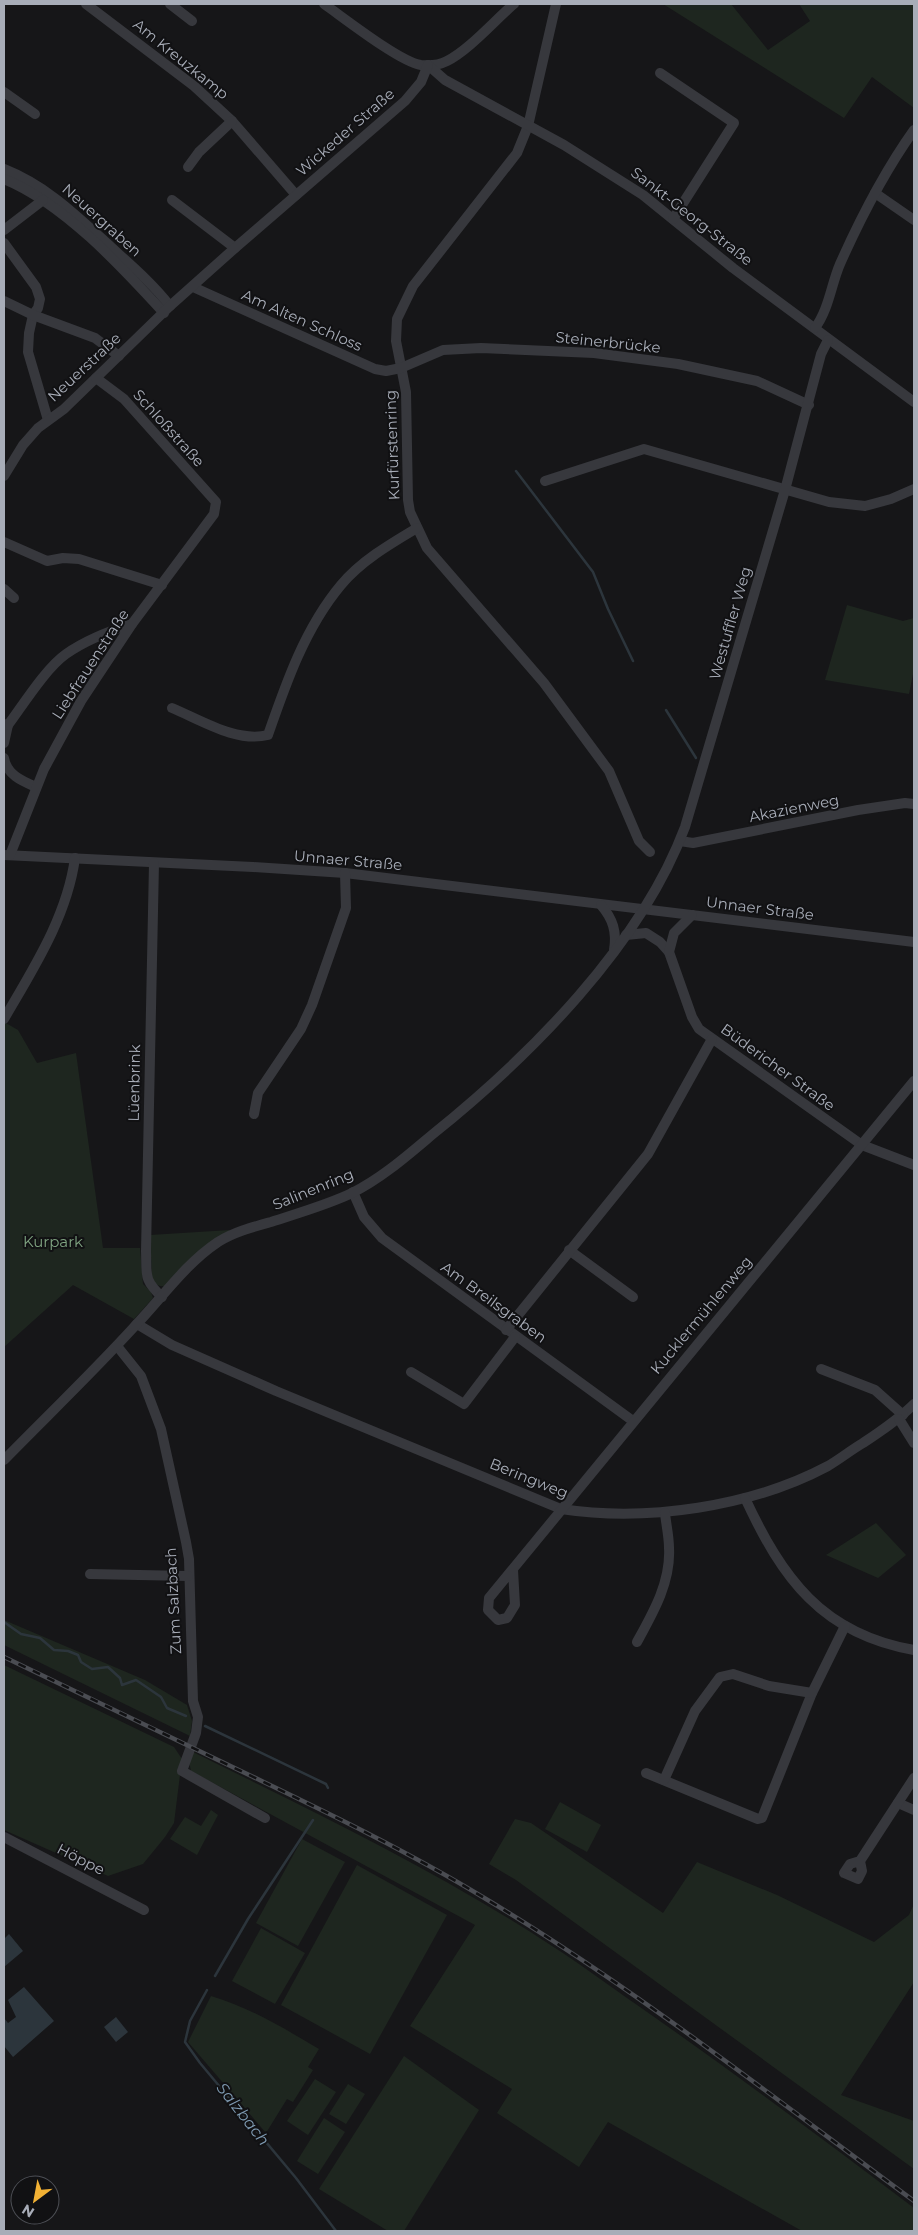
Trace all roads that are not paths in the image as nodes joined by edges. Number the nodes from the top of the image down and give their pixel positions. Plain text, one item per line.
1 (86, 4) edge
2 (170, 4) edge
3 (324, 4) edge
4 (514, 4) edge
5 (556, 4) edge
6 (192, 21) dead end
7 (428, 65) junction
8 (660, 74) dead end
9 (4, 92) edge
10 (35, 114) dead end
11 (232, 121) junction
12 (528, 126) junction
13 (914, 130) edge
14 (188, 167) dead end
15 (4, 169) edge
16 (4, 179) edge
17 (874, 192) junction
18 (296, 195) junction
19 (43, 200) junction
20 (172, 200) dead end
21 (673, 219) junction
22 (914, 220) edge
23 (4, 230) edge
24 (4, 243) edge
25 (235, 248) junction
26 (193, 287) junction
27 (4, 301) edge
28 (167, 310) junction
29 (33, 315) junction
30 (815, 328) junction
31 (828, 340) junction
32 (119, 356) junction
33 (401, 368) junction
34 (96, 378) junction
35 (914, 402) edge
36 (809, 405) junction
37 (48, 420) junction
38 (4, 476) edge
39 (544, 481) dead end
40 (914, 488) edge
41 (785, 490) junction
42 (216, 502) joint
43 (417, 528) junction
44 (4, 542) edge
45 (162, 585) junction
46 (4, 588) edge
47 (14, 598) dead end
48 (132, 624) junction
49 (172, 708) dead end
50 (6, 724) edge
51 (4, 743) edge
52 (4, 758) edge
53 (36, 787) junction
54 (914, 804) edge
55 (680, 841) junction
56 (650, 852) dead end
57 (7, 855) edge
58 (75, 858) junction
59 (154, 863) junction
60 (345, 873) junction
61 (601, 905) junction
62 (645, 910) junction
63 (692, 915) junction
64 (626, 935) junction
65 (914, 942) edge
66 (614, 950) junction
67 (668, 952) junction
68 (4, 1019) edge
69 (712, 1039) junction
70 (914, 1081) edge
71 (254, 1114) dead end
72 (862, 1145) junction
73 (914, 1165) edge
74 (353, 1192) junction
75 (569, 1250) junction
76 (162, 1297) junction
77 (634, 1297) dead end
78 (137, 1324) junction
79 (506, 1330) junction
80 (515, 1337) junction
81 (117, 1346) junction
82 (821, 1369) dead end
83 (412, 1372) dead end
84 (914, 1404) edge
85 (901, 1417) junction
86 (633, 1422) junction
87 (914, 1443) edge
88 (4, 1460) edge
89 (745, 1498) junction
90 (562, 1510) junction
91 (665, 1513) junction
92 (514, 1570) dead end
93 (90, 1574) dead end
94 (188, 1576) junction
95 (846, 1626) junction
96 (637, 1642) dead end
97 (914, 1650) edge
98 (812, 1693) junction
99 (646, 1773) dead end
100 (914, 1778) edge
101 (664, 1780) junction
102 (898, 1803) junction
103 (914, 1810) edge
104 (265, 1818) dead end
105 (4, 1837) edge
106 (860, 1861) dead end
107 (144, 1910) dead end

1 - 11 street, Am Kreuzkamp
2 - 6 street
3 - 7 street
4 - 7 street
5 - 12 street, Kurfürstenring
7 - 12 street, Sankt-Georg-Straße
7 - 18 street, Wickeder Straße
8 - 21 street
9 - 10 street
11 - 14 street, Am Kreuzkamp
11 - 18 street, Am Kreuzkamp
12 - 21 street, Sankt-Georg-Straße
12 - 33 street, Kurfürstenring
13 - 17 street
15 - 28 street, Neuergraben
16 - 19 street
17 - 22 street
17 - 30 street
18 - 25 street, Wickeder Straße
19 - 23 street
19 - 28 street
20 - 25 street
21 - 30 street, Sankt-Georg-Straße
24 - 29 street
25 - 26 street, Wickeder Straße
26 - 28 street, Neuerstraße
26 - 33 street, Am Alten Schloss
27 - 29 street
28 - 32 street, Neuerstraße
29 - 32 street
29 - 37 street
30 - 31 street, Sankt-Georg-Straße
31 - 35 street, Sankt-Georg-Straße
31 - 36 street, Westuffler Weg
32 - 34 street, Neuerstraße
33 - 36 street, Steinerbrücke
33 - 43 street, Kurfürstenring
34 - 37 street, Neuerstraße
34 - 42 street, Schloßstraße
36 - 41 street, Westuffler Weg
37 - 38 street, Neuerstraße
39 - 41 street
40 - 41 street
41 - 55 street, Westuffler Weg
42 - 45 street, Liebfrauenstraße
43 - 49 street
43 - 56 street, Kurfürstenring
44 - 45 street
45 - 48 street, Liebfrauenstraße
46 - 47 street
48 - 50 street
48 - 53 street, Liebfrauenstraße
50 - 51 street
52 - 53 street
53 - 57 street, Liebfrauenstraße
54 - 55 street, Akazienweg
55 - 62 street, Westuffler Weg
57 - 58 street, Unnaer Straße
58 - 59 street, Unnaer Straße
58 - 68 street
59 - 60 street, Unnaer Straße
59 - 76 street, Lüenbrink
60 - 61 street, Unnaer Straße
60 - 71 street
61 - 62 street, Unnaer Straße
61 - 66 street
62 - 63 street, Unnaer Straße
62 - 64 street, Salinenring
63 - 65 street, Unnaer Straße
63 - 67 street
64 - 66 street, Salinenring
64 - 67 street, Büdericher Straße
66 - 74 street, Salinenring
67 - 69 street, Büdericher Straße
69 - 72 street, Büdericher Straße
69 - 75 street
70 - 72 street, Kucklermühlenweg
72 - 73 street, Büdericher Straße
72 - 86 street, Kucklermühlenweg
74 - 76 street, Salinenring
74 - 79 street, Am Breilsgraben
75 - 77 street
75 - 79 street
76 - 78 street, Salinenring
78 - 81 street, Salinenring
78 - 90 street, Beringweg
79 - 80 street, Am Breilsgraben
80 - 83 street
80 - 86 street, Am Breilsgraben
81 - 88 street, Salinenring
81 - 94 street, Zum Salzbach
82 - 85 street
84 - 85 street, Beringweg
85 - 87 street
85 - 89 street, Beringweg
86 - 90 street, Kucklermühlenweg
89 - 91 street, Beringweg
89 - 95 street
90 - 91 street, Beringweg
90 - 92 street, Kucklermühlenweg
91 - 96 street
93 - 94 street
94 - 104 street, Zum Salzbach
95 - 97 street
95 - 98 street
98 - 101 street
98 - 101 street
99 - 101 street
100 - 102 street
102 - 103 street
102 - 106 street
105 - 107 street, Höppe

